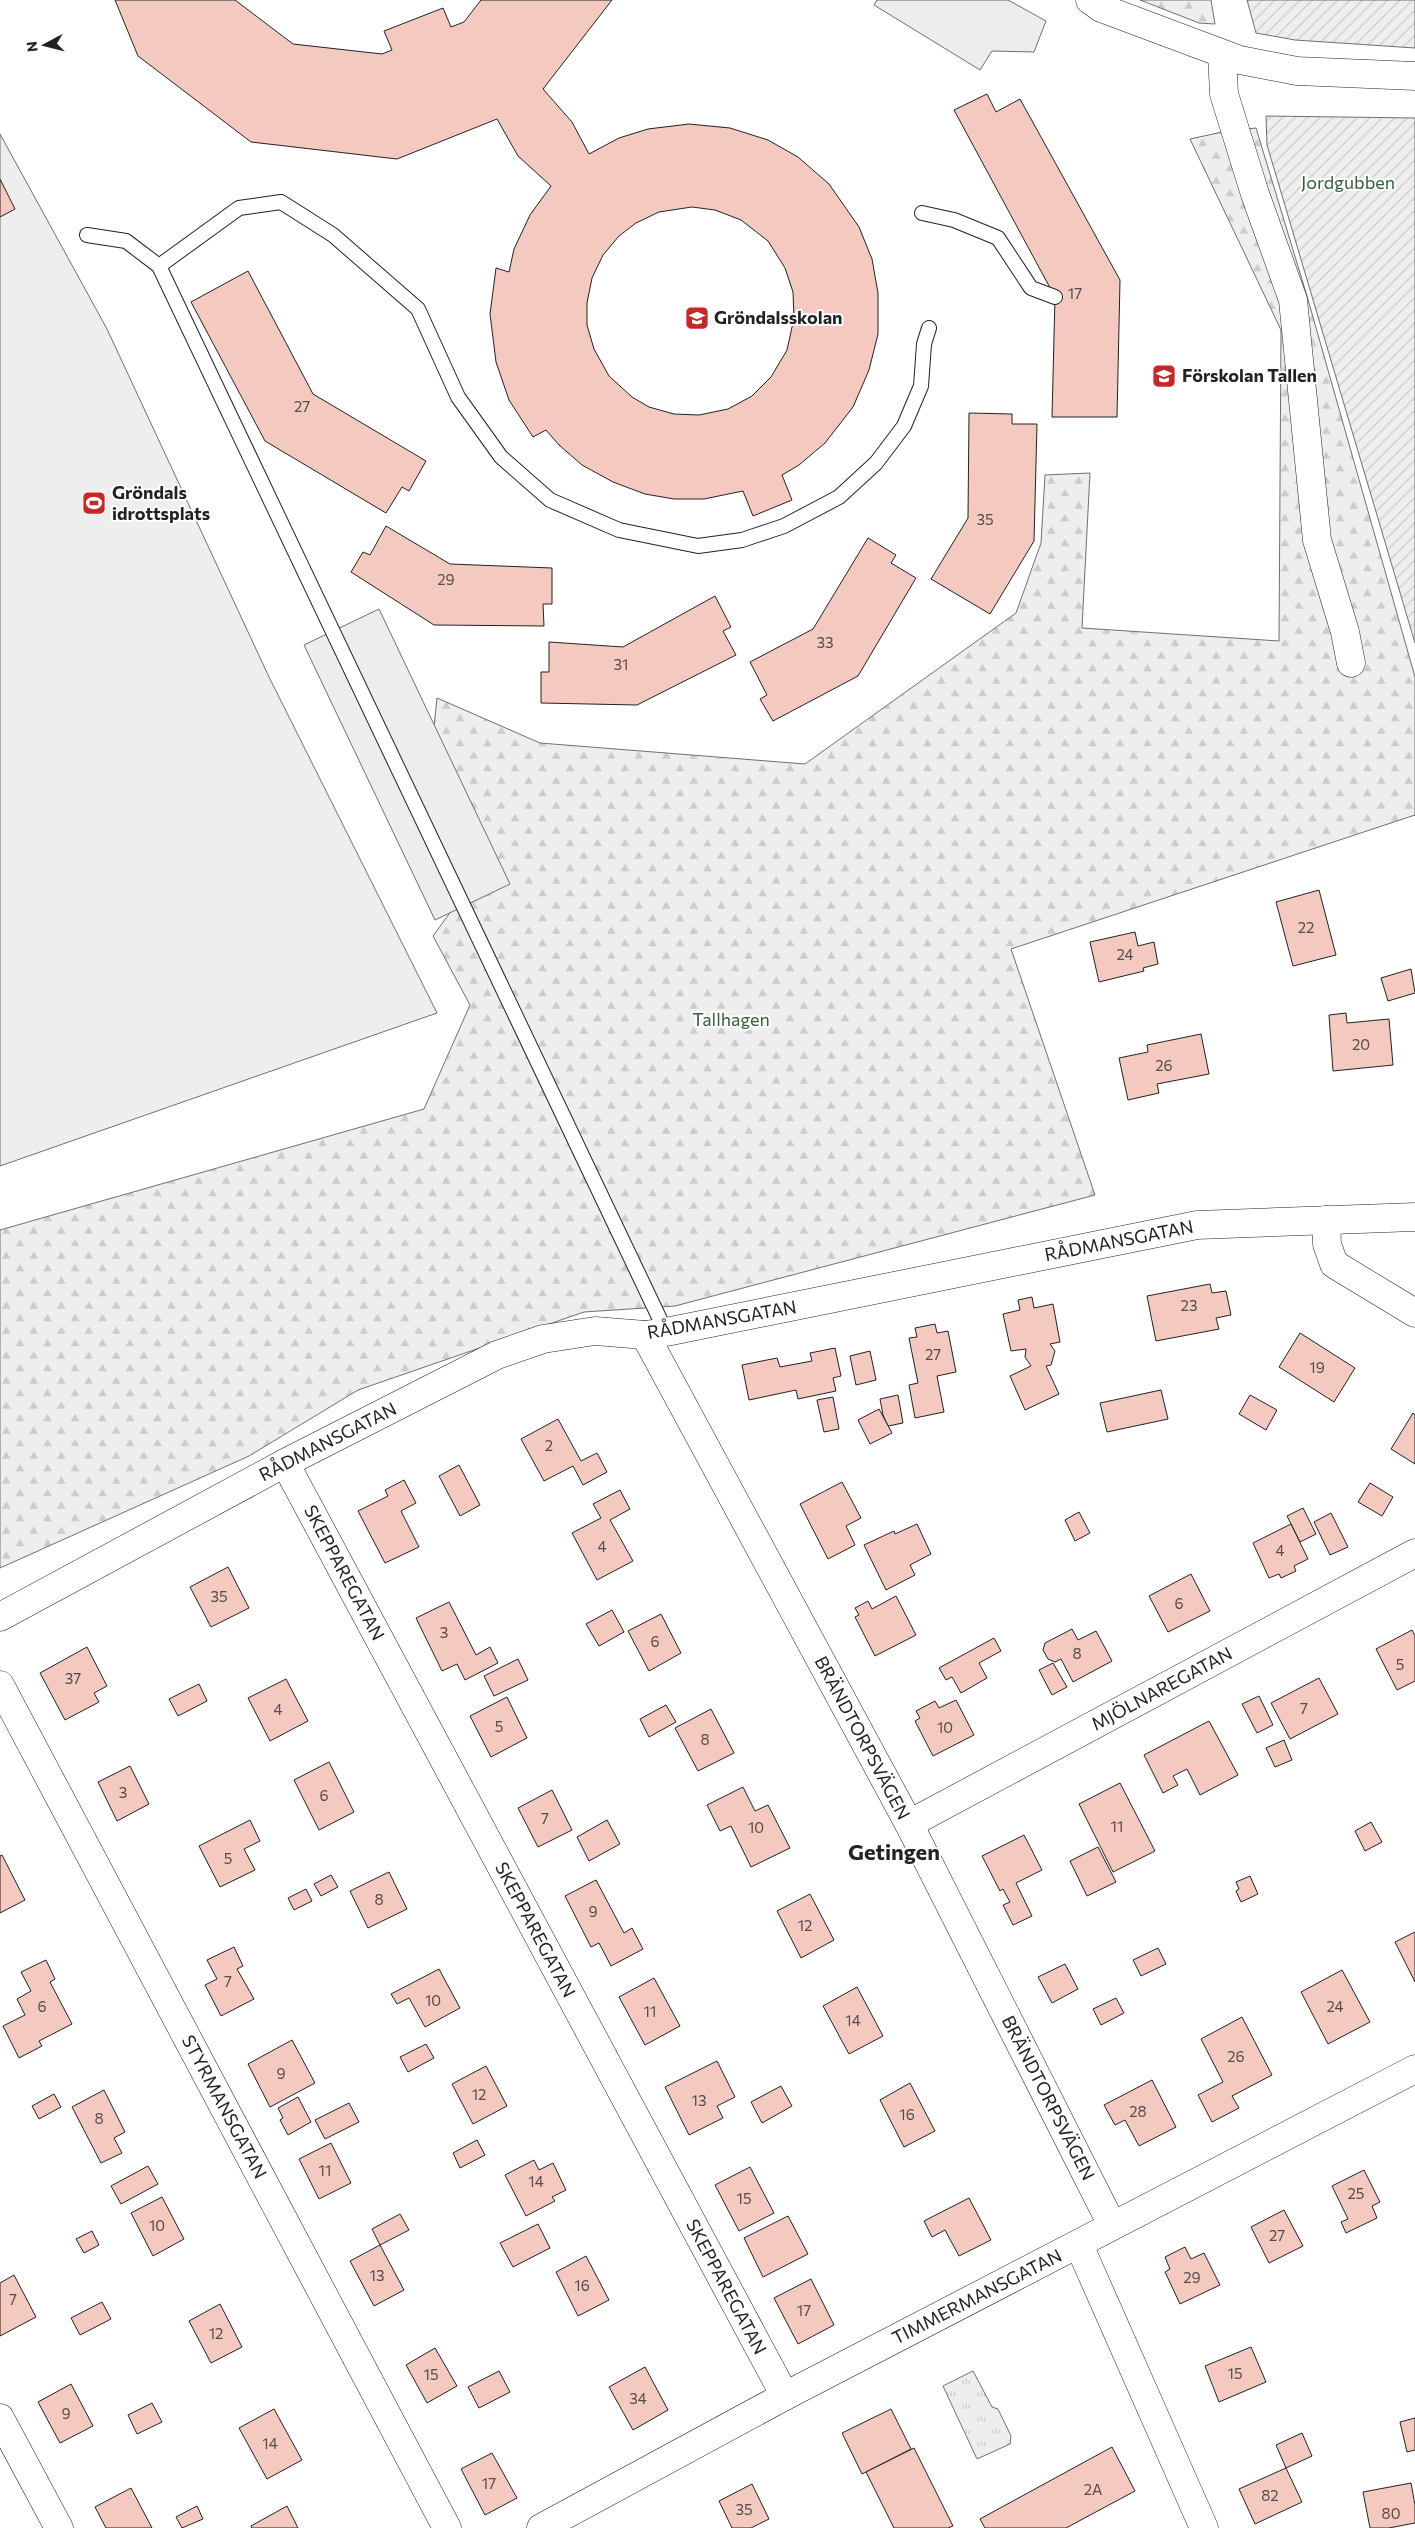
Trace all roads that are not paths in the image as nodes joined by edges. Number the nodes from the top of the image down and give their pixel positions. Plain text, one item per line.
1 (1090, 0) edge
2 (1222, 54) junction
3 (1415, 76) edge
4 (922, 213) dead end
5 (87, 235) dead end
6 (159, 266) junction
7 (1054, 297) dead end
8 (929, 328) dead end
9 (1351, 663) dead end
10 (1415, 1217) edge
11 (1326, 1220) junction
12 (1415, 1313) edge
13 (656, 1334) junction
14 (285, 1463) junction
15 (1415, 1553) edge
16 (0, 1618) edge
17 (0, 1685) edge
18 (909, 1824) junction
19 (1415, 2069) edge
20 (1112, 2225) junction
21 (1079, 2245) junction
22 (785, 2396) junction
23 (0, 2418) edge
24 (59, 2528) edge
25 (447, 2528) edge
26 (541, 2528) edge
27 (1204, 2528) edge

1 - 2 street
2 - 3 street
2 - 9 street
4 - 7 lane
5 - 6 lane
6 - 8 lane
6 - 13 lane
10 - 11 street, RÅDMANSGATAN
11 - 12 street
11 - 13 street, RÅDMANSGATAN
13 - 14 street, RÅDMANSGATAN
13 - 18 street, BRÄNDTORPSVÄGEN
14 - 16 street, RÅDMANSGATAN
14 - 22 street, SKEPPAREGATAN
15 - 18 street, MJÖLNAREGATAN
17 - 25 street, STYRMANSGATAN
18 - 20 street, BRÄNDTORPSVÄGEN
19 - 20 street, TIMMERMANSGATAN
20 - 21 street, TIMMERMANSGATAN
21 - 22 street, TIMMERMANSGATAN
21 - 27 street
22 - 26 street, TIMMERMANSGATAN
23 - 24 street

